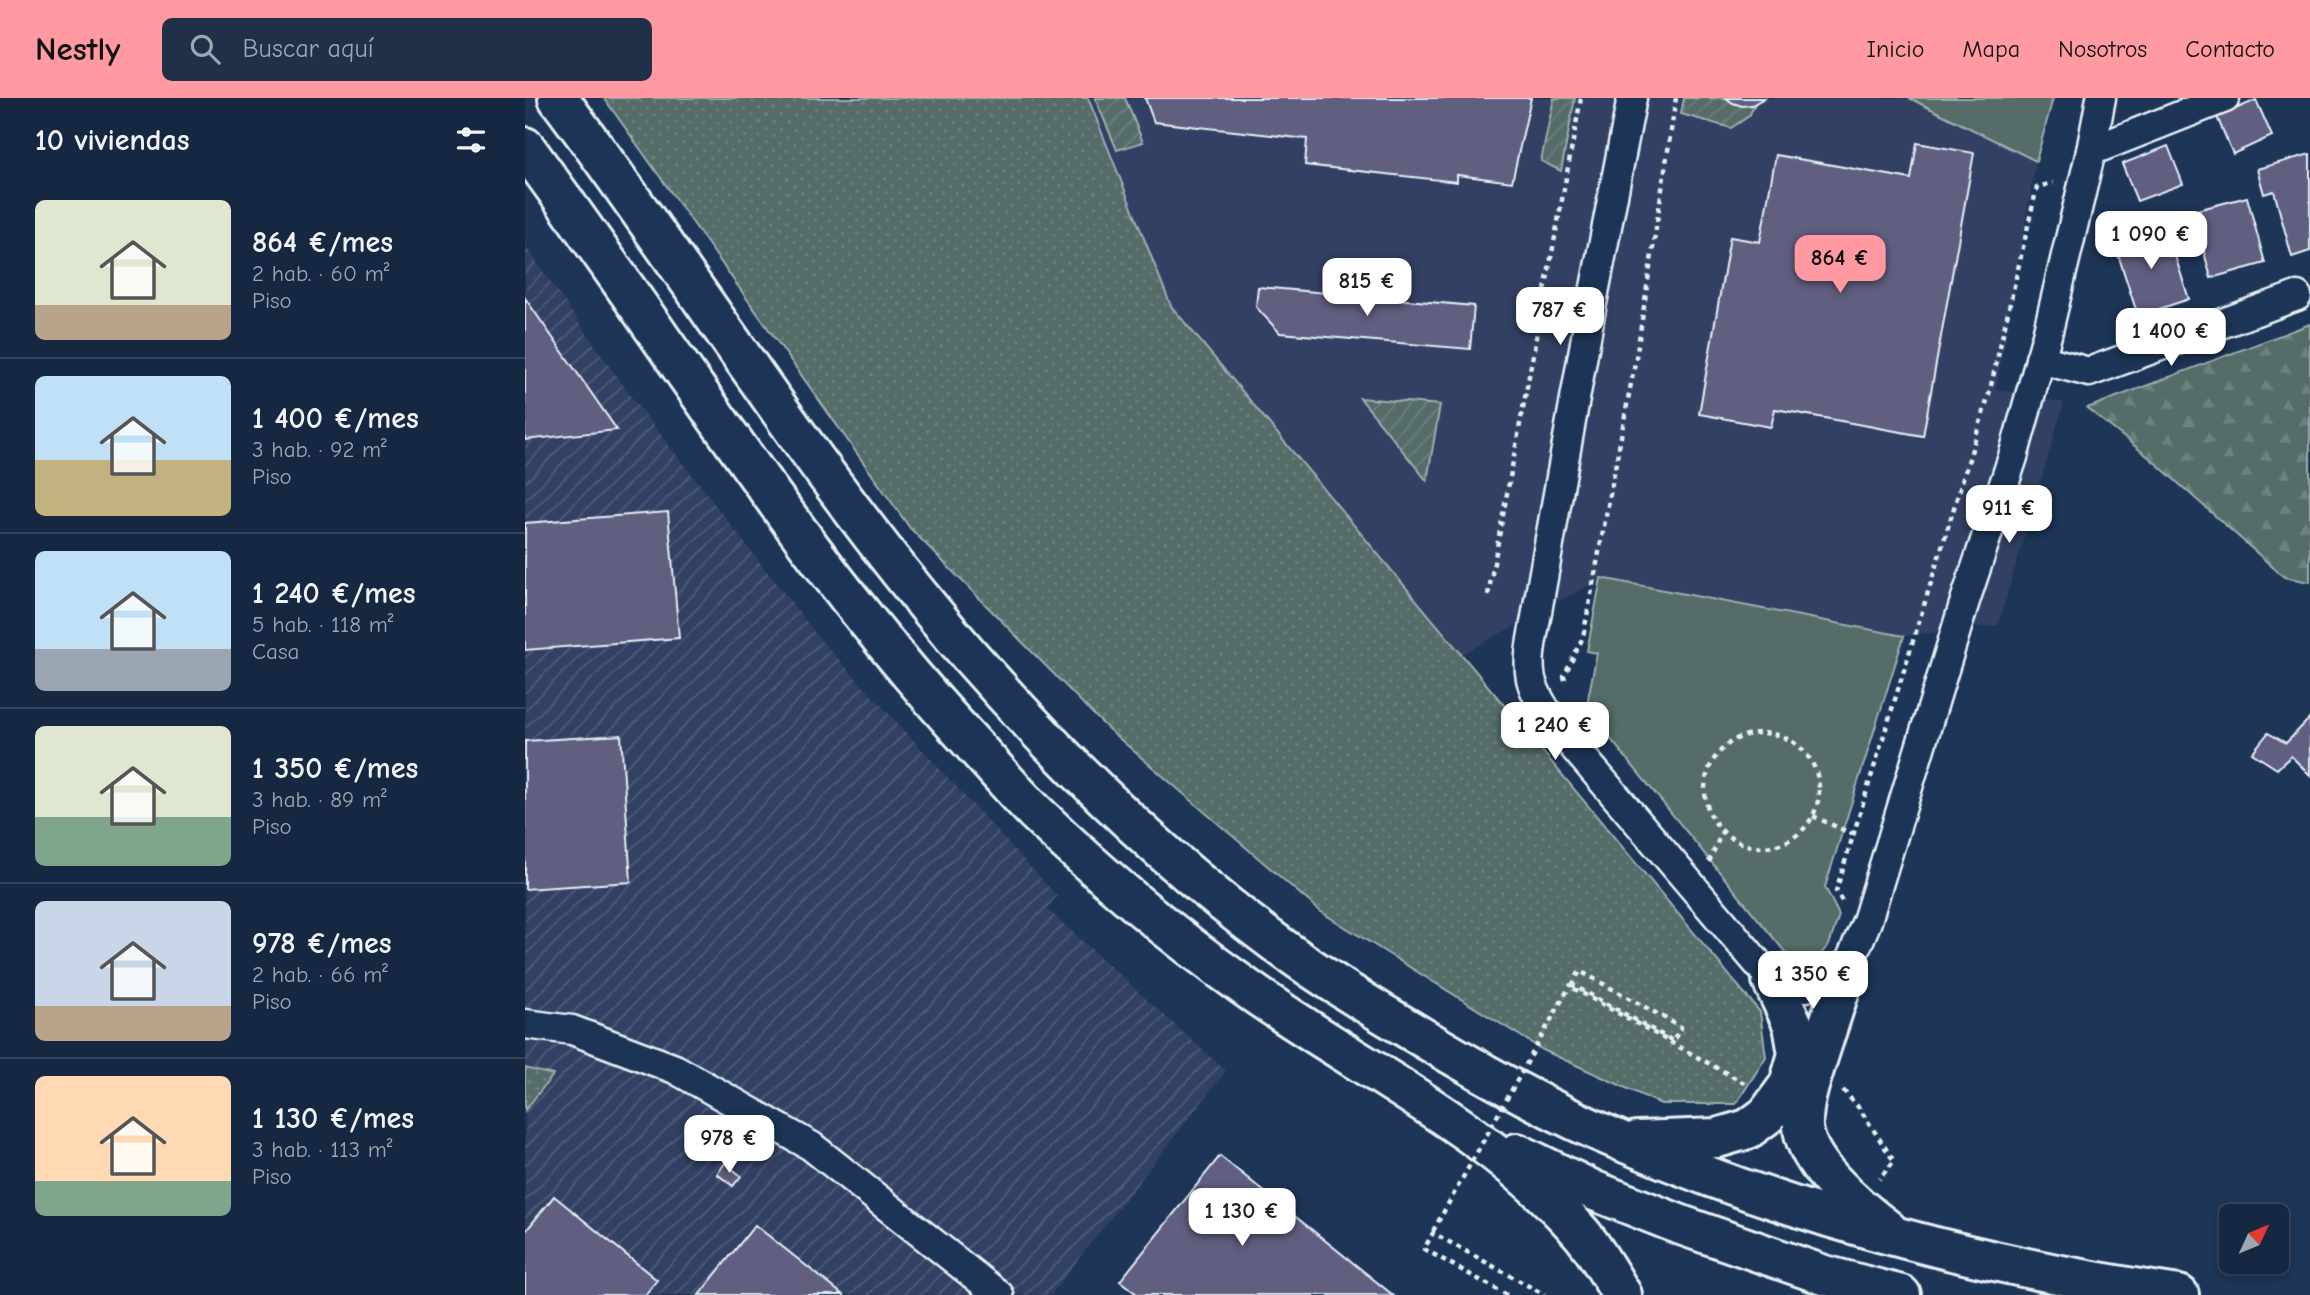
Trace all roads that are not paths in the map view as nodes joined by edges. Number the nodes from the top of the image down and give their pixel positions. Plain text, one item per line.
1 (558, 98) edge
2 (1632, 98) edge
3 (2101, 98) edge
4 (2225, 98) edge
5 (525, 147) edge
6 (2091, 151) junction
7 (2297, 296) dead end
8 (2040, 359) junction
9 (1846, 971) junction
10 (1772, 979) junction
11 (525, 1024) edge
12 (1449, 1120) junction
13 (1620, 1141) junction
14 (1897, 1238) junction
15 (1892, 1293) edge
16 (999, 1295) edge
17 (1622, 1295) edge
18 (1822, 1295) edge
19 (2179, 1295) edge

1 - 13 highway
2 - 10 street
3 - 6 street
4 - 6 street
5 - 12 highway
6 - 8 street
7 - 8 street
8 - 9 street
9 - 10 street
9 - 14 highway
10 - 13 highway
11 - 16 street
12 - 15 highway
12 - 17 highway
13 - 14 highway
14 - 19 highway
15 - 18 highway

